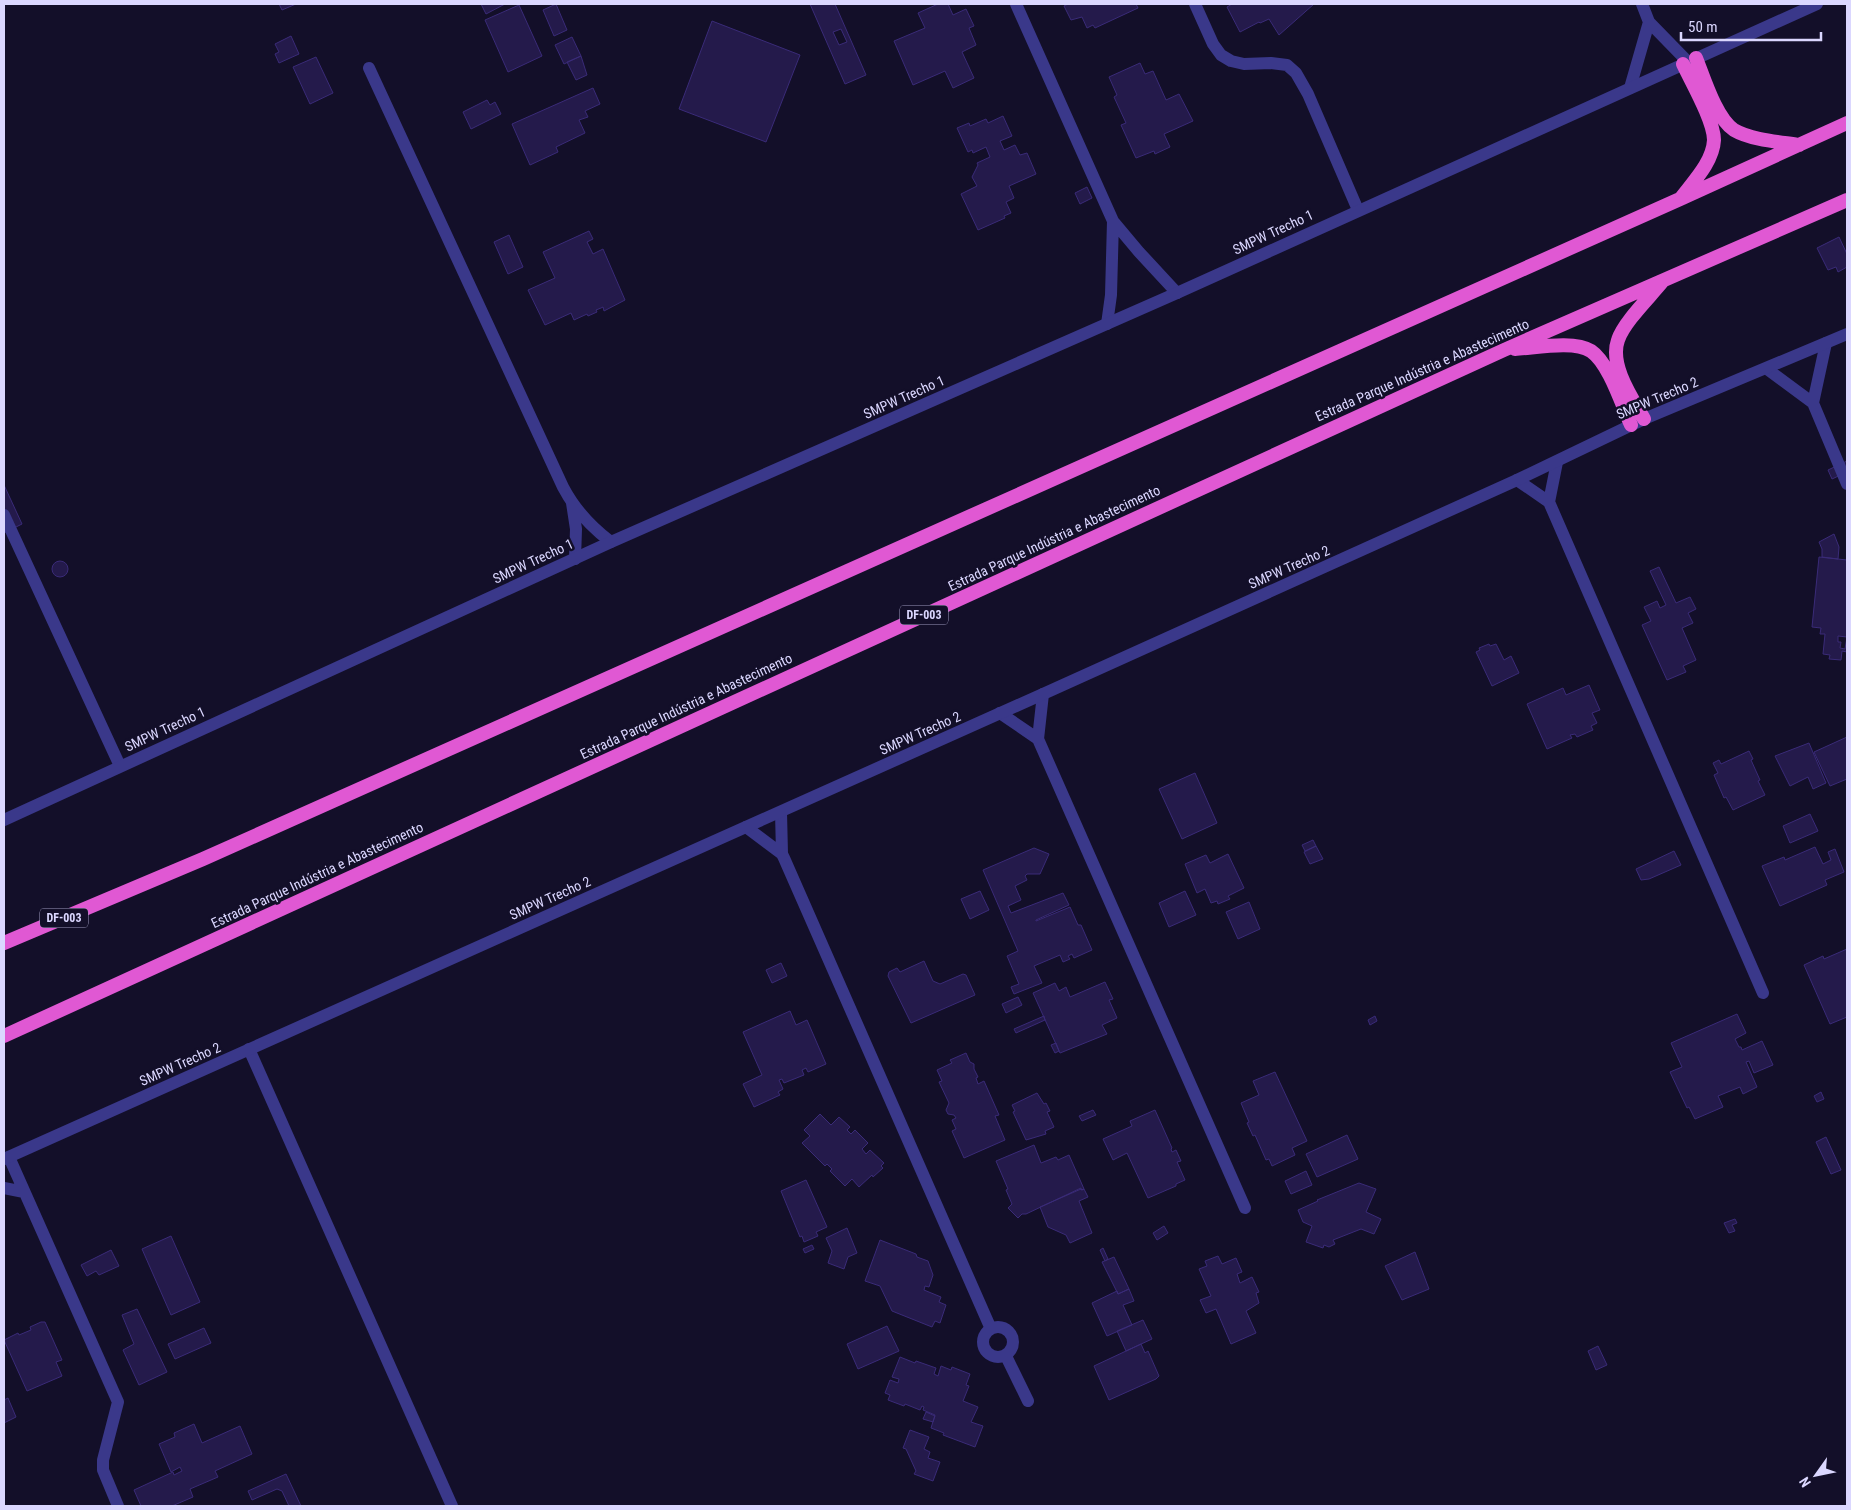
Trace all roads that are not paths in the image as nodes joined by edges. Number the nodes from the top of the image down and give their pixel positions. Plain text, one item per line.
1 (1016, 4) edge
2 (1195, 4) edge
3 (1642, 4) edge
4 (1817, 4) edge
5 (1649, 22) junction
6 (1689, 61) junction
7 (369, 68) dead end
8 (1630, 88) junction
9 (1847, 123) edge
10 (1799, 145) junction
11 (1680, 199) junction
12 (1847, 200) edge
13 (1358, 210) junction
14 (1113, 221) junction
15 (1665, 279) junction
16 (1177, 293) junction
17 (1107, 324) junction
18 (1847, 334) edge
19 (1826, 344) junction
20 (1504, 350) junction
21 (1768, 369) junction
22 (1813, 403) junction
23 (1637, 422) junction
24 (1557, 462) junction
25 (1518, 480) junction
26 (1847, 484) edge
27 (1549, 502) junction
28 (572, 503) junction
29 (4, 515) edge
30 (611, 542) junction
31 (575, 559) junction
32 (1043, 694) junction
33 (1000, 713) junction
34 (1038, 739) junction
35 (120, 766) junction
36 (781, 812) junction
37 (4, 820) edge
38 (746, 827) junction
39 (782, 854) junction
40 (4, 943) edge
41 (1764, 993) dead end
42 (4, 1036) edge
43 (249, 1049) junction
44 (6, 1158) edge
45 (4, 1188) edge
46 (24, 1192) junction
47 (1245, 1208) dead end
48 (991, 1329) junction
49 (1006, 1356) junction
50 (1028, 1401) dead end
51 (118, 1506) edge
52 (452, 1506) edge

1 - 14 street
2 - 13 street
3 - 5 street
4 - 6 street, SMPW Trecho 1
5 - 6 street
5 - 8 street
6 - 8 street, SMPW Trecho 1
6 - 10 highway
6 - 11 highway
7 - 28 street
8 - 13 street, SMPW Trecho 1
9 - 10 highway, DF-003
10 - 11 highway, DF-003
11 - 40 highway, DF-003
12 - 15 highway, Estrada Parque Indústria e Abastecimento / DF-003
13 - 16 street, SMPW Trecho 1
14 - 16 street
14 - 17 street
15 - 20 highway, Estrada Parque Indústria e Abastecimento / DF-003
15 - 23 highway
16 - 17 street, SMPW Trecho 1
17 - 30 street, SMPW Trecho 1
18 - 19 street, SMPW Trecho 2
19 - 21 street, SMPW Trecho 2
19 - 22 street
20 - 23 highway
20 - 42 highway, Estrada Parque Indústria e Abastecimento / DF-003
21 - 22 street
21 - 23 street, SMPW Trecho 2
22 - 26 street
23 - 24 street, SMPW Trecho 2
24 - 25 street, SMPW Trecho 2
24 - 27 street
25 - 27 street
25 - 32 street, SMPW Trecho 2
27 - 41 street
28 - 30 street
28 - 31 street
29 - 35 street
30 - 31 street, SMPW Trecho 1
31 - 35 street, SMPW Trecho 1
32 - 33 street, SMPW Trecho 2
32 - 34 street
33 - 34 street
33 - 36 street, SMPW Trecho 2
34 - 47 street
35 - 37 street, SMPW Trecho 1
36 - 38 street, SMPW Trecho 2
36 - 39 street
38 - 39 street
38 - 43 street, SMPW Trecho 2
39 - 48 street
43 - 44 street, SMPW Trecho 2
43 - 52 street
44 - 46 street
45 - 46 street
46 - 51 street
48 - 49 street
48 - 49 street
49 - 50 street

